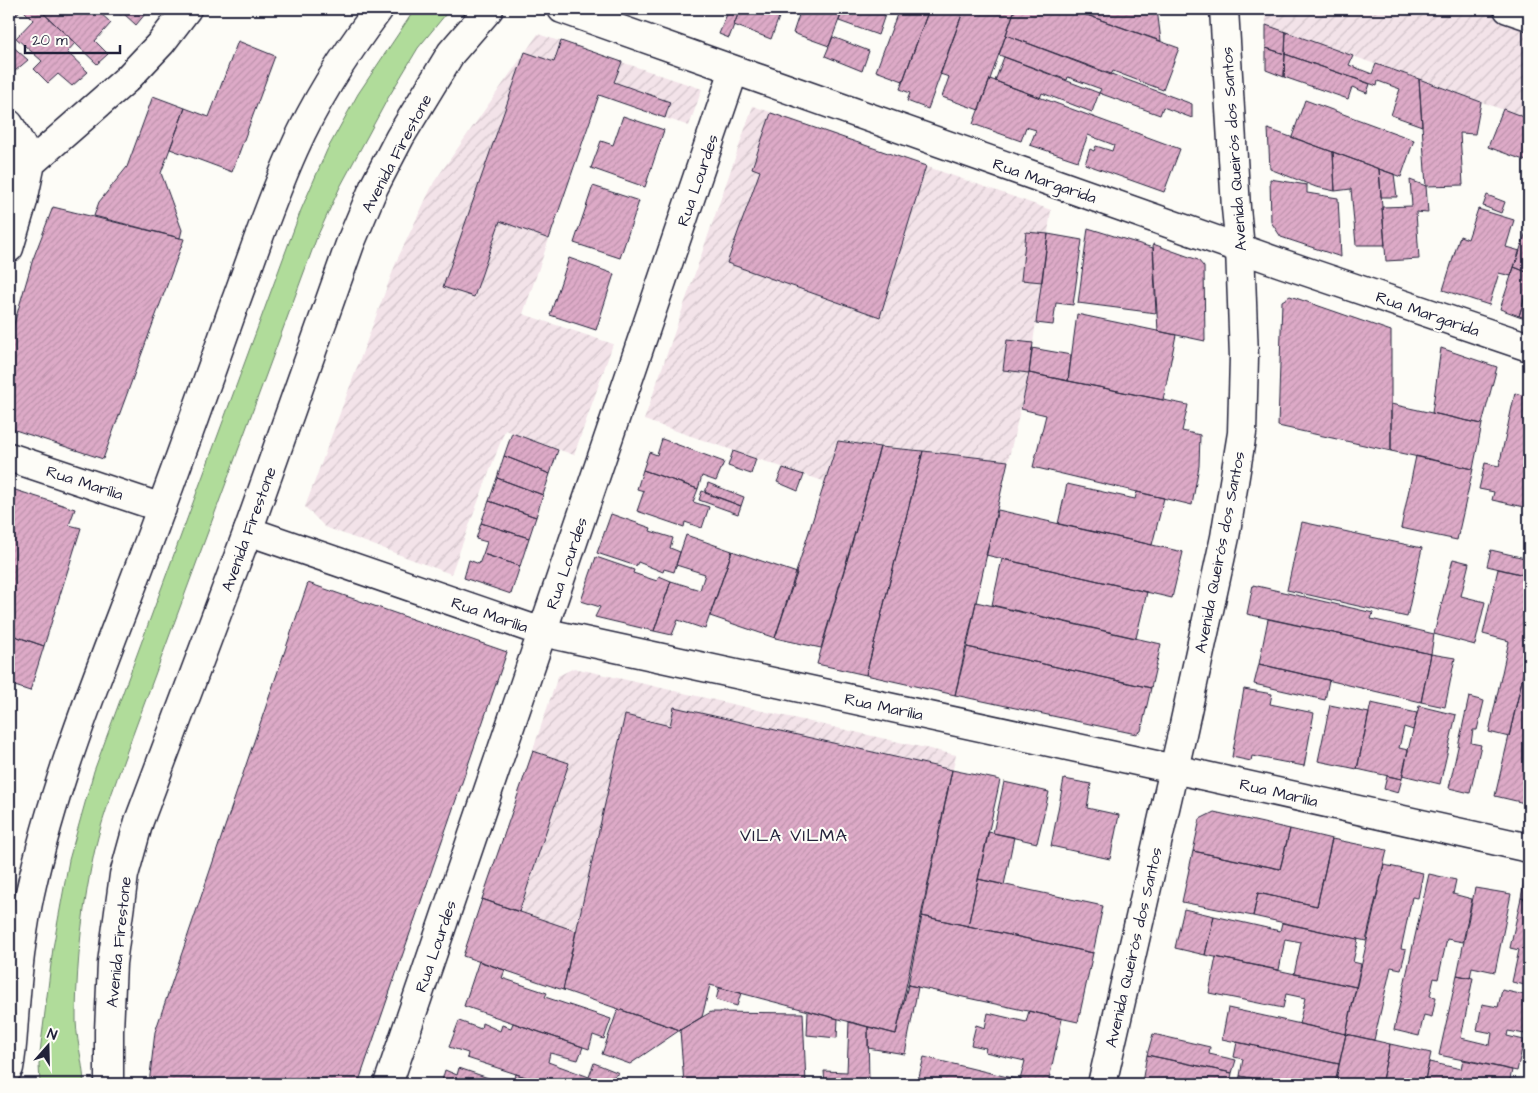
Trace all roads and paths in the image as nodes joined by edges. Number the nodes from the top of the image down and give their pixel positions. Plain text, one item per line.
1 (187, 9) edge
2 (379, 9) edge
3 (489, 9) edge
4 (562, 9) edge
5 (1224, 9) edge
6 (1508, 9) edge
7 (1529, 16) edge
8 (734, 70) junction
9 (9, 124) edge
10 (31, 163) junction
11 (9, 179) edge
12 (9, 248) edge
13 (1240, 248) junction
14 (1529, 347) edge
15 (9, 457) edge
16 (162, 508) junction
17 (248, 531) junction
18 (542, 632) junction
19 (1174, 769) junction
20 (1529, 848) edge
21 (10, 1060) edge
22 (21, 1084) edge
23 (109, 1084) edge
24 (388, 1084) edge
25 (1102, 1084) edge

1 - 10 street
2 - 16 street
3 - 17 street, Avenida Firestone
4 - 8 street, Rua Margarida
5 - 13 street, Avenida Queirós dos Santos
6 - 7 street
8 - 13 street, Rua Margarida
8 - 18 street, Rua Lourdes
9 - 10 street
10 - 11 street
10 - 12 street
13 - 14 street, Rua Margarida
13 - 19 street, Avenida Queirós dos Santos
15 - 16 street, Rua Marília
16 - 21 street
17 - 18 street, Rua Marília
17 - 23 street, Avenida Firestone
18 - 19 street, Rua Marília
18 - 24 street, Rua Lourdes
19 - 20 street, Rua Marília
19 - 25 street, Avenida Queirós dos Santos
21 - 22 street

